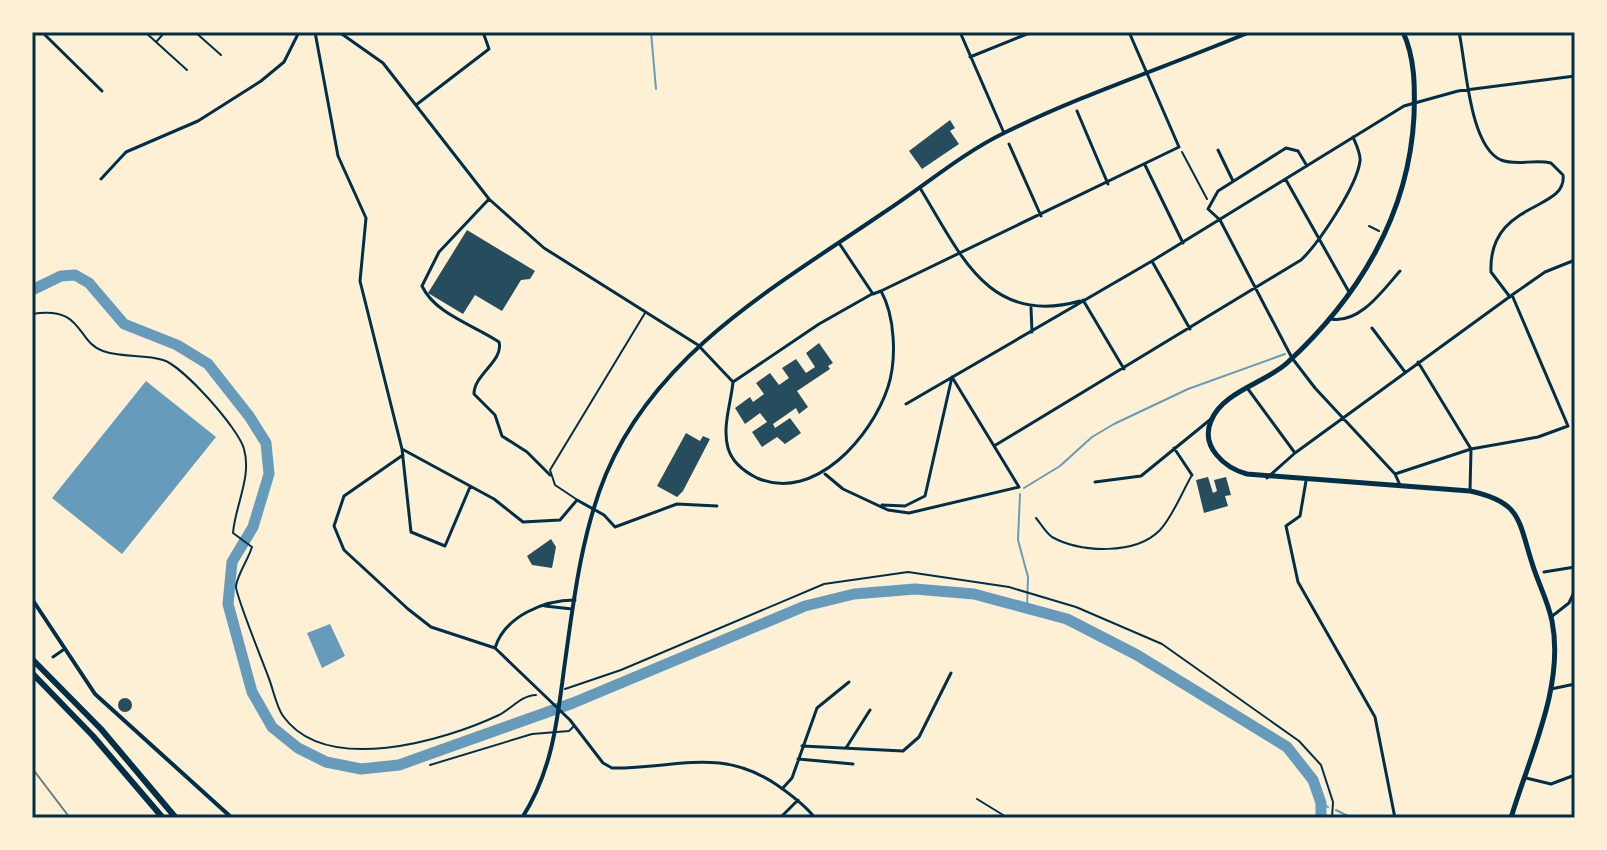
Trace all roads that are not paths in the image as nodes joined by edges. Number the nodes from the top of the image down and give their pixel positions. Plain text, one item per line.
1 (42, 32) edge
2 (145, 32) edge
3 (165, 32) edge
4 (195, 32) edge
5 (299, 32) edge
6 (315, 32) edge
7 (339, 32) edge
8 (483, 32) edge
9 (960, 32) edge
10 (1032, 32) edge
11 (1129, 32) edge
12 (1250, 32) edge
13 (1403, 32) edge
14 (1459, 32) edge
15 (156, 42) junction
16 (221, 55) dead end
17 (970, 57) junction
18 (187, 70) dead end
19 (1147, 74) junction
20 (1575, 76) edge
21 (1470, 89) junction
22 (102, 91) dead end
23 (1414, 102) junction
24 (416, 105) junction
25 (1077, 111) dead end
26 (1004, 133) junction
27 (1353, 137) junction
28 (1009, 144) dead end
29 (1218, 150) dead end
30 (1145, 165) junction
31 (1307, 166) junction
32 (101, 179) dead end
33 (1285, 179) junction
34 (1233, 181) junction
35 (1108, 184) junction
36 (920, 188) junction
37 (489, 199) junction
38 (1041, 216) junction
39 (1220, 220) junction
40 (1320, 241) junction
41 (839, 243) junction
42 (1183, 243) junction
43 (961, 254) junction
44 (1575, 260) edge
45 (1152, 261) junction
46 (1400, 271) dead end
47 (1257, 290) junction
48 (881, 291) junction
49 (1349, 292) junction
50 (873, 294) junction
51 (1511, 296) junction
52 (1083, 300) junction
53 (1031, 306) junction
54 (645, 313) junction
55 (1328, 318) junction
56 (1372, 328) dead end
57 (1190, 329) junction
58 (1032, 332) junction
59 (698, 345) junction
60 (1292, 358) junction
61 (1418, 362) junction
62 (1124, 369) junction
63 (1405, 372) junction
64 (952, 377) junction
65 (733, 382) junction
66 (1248, 389) junction
67 (906, 404) dead end
68 (1343, 418) junction
69 (1211, 419) junction
70 (994, 446) junction
71 (1174, 448) junction
72 (402, 449) junction
73 (1471, 449) junction
74 (1295, 453) junction
75 (403, 455) junction
76 (825, 473) junction
77 (1395, 474) junction
78 (550, 475) junction
79 (1192, 475) joint
80 (1267, 478) junction
81 (1306, 481) junction
82 (1095, 482) dead end
83 (1400, 485) junction
84 (470, 487) junction
85 (1470, 491) junction
86 (577, 500) junction
87 (880, 505) junction
88 (717, 506) dead end
89 (594, 510) junction
90 (1036, 518) dead end
91 (1575, 567) edge
92 (1544, 572) dead end
93 (1575, 590) edge
94 (32, 599) edge
95 (575, 600) junction
96 (545, 606) junction
97 (574, 609) junction
98 (1551, 617) junction
99 (495, 648) junction
100 (63, 650) junction
101 (53, 657) dead end
102 (32, 659) edge
103 (32, 673) edge
104 (951, 673) dead end
105 (849, 682) dead end
106 (1575, 684) edge
107 (1550, 689) junction
108 (870, 710) dead end
109 (575, 726) junction
110 (802, 746) junction
111 (846, 748) junction
112 (798, 759) junction
113 (853, 764) dead end
114 (430, 765) dead end
115 (1575, 775) edge
116 (1524, 777) junction
117 (782, 789) junction
118 (977, 799) dead end
119 (798, 800) junction
120 (163, 818) edge
121 (176, 818) edge
122 (232, 818) edge
123 (522, 818) edge
124 (780, 818) edge
125 (815, 818) edge
126 (1008, 818) edge
127 (1395, 818) edge
128 (1511, 818) edge

1 - 22 street
2 - 15 lane
3 - 15 lane
4 - 16 lane
5 - 32 street
6 - 72 street
7 - 24 street
8 - 24 street
9 - 17 street
10 - 17 street
11 - 19 street
12 - 19 street
13 - 23 main road
14 - 21 street
15 - 18 lane
17 - 26 street
19 - 26 street
19 - 30 street
20 - 21 street
21 - 23 street
21 - 51 street
23 - 27 street
23 - 49 main road
24 - 37 street
25 - 35 street
26 - 36 street
27 - 31 street
27 - 40 street
28 - 38 street
29 - 34 street
30 - 35 street
30 - 42 street
31 - 33 street
31 - 34 street
33 - 39 street
33 - 40 street
34 - 39 street
35 - 38 street
36 - 41 street
36 - 43 street
37 - 54 street
37 - 78 street
38 - 43 street
39 - 42 street
39 - 47 street
40 - 47 street
40 - 49 street
41 - 50 street
41 - 59 street
42 - 45 street
43 - 48 street
43 - 53 street
44 - 51 street
45 - 52 street
45 - 57 street
46 - 55 street
47 - 57 street
47 - 60 street
48 - 50 street
48 - 76 street
49 - 55 main road
50 - 65 street
51 - 61 street
51 - 73 street
52 - 53 street
52 - 58 street
52 - 62 street
53 - 58 street
54 - 59 street
54 - 78 lane
55 - 60 main road
56 - 63 street
57 - 62 street
58 - 64 street
59 - 65 street
59 - 89 street
60 - 66 main road
60 - 68 street
61 - 63 street
61 - 73 street
62 - 70 street
63 - 68 street
64 - 67 street
64 - 70 street
64 - 87 street
65 - 76 street
66 - 69 main road
66 - 74 street
68 - 74 street
68 - 77 street
69 - 71 street
69 - 80 main road
70 - 87 street
71 - 79 street
71 - 82 street
72 - 75 street
72 - 84 street
73 - 77 street
73 - 85 street
74 - 80 street
75 - 84 street
75 - 99 street
76 - 87 street
77 - 83 street
78 - 86 lane
79 - 90 lane
80 - 81 main road
81 - 83 main road
81 - 127 street
83 - 85 main road
84 - 86 street
85 - 98 main road
86 - 89 street
88 - 89 street
89 - 95 street
91 - 92 street
93 - 98 street
94 - 100 street
95 - 96 street
95 - 97 street
96 - 97 street
96 - 99 street
97 - 123 street
98 - 107 main road
99 - 109 street
100 - 101 street
100 - 122 street
102 - 121 highway
103 - 120 highway
104 - 111 street
105 - 110 street
106 - 107 street
107 - 116 main road
108 - 111 street
109 - 114 lane
109 - 117 street
110 - 111 street
110 - 112 street
112 - 113 street
112 - 117 street
115 - 116 street
116 - 128 main road
117 - 119 street
118 - 126 lane
119 - 124 street
119 - 125 street

